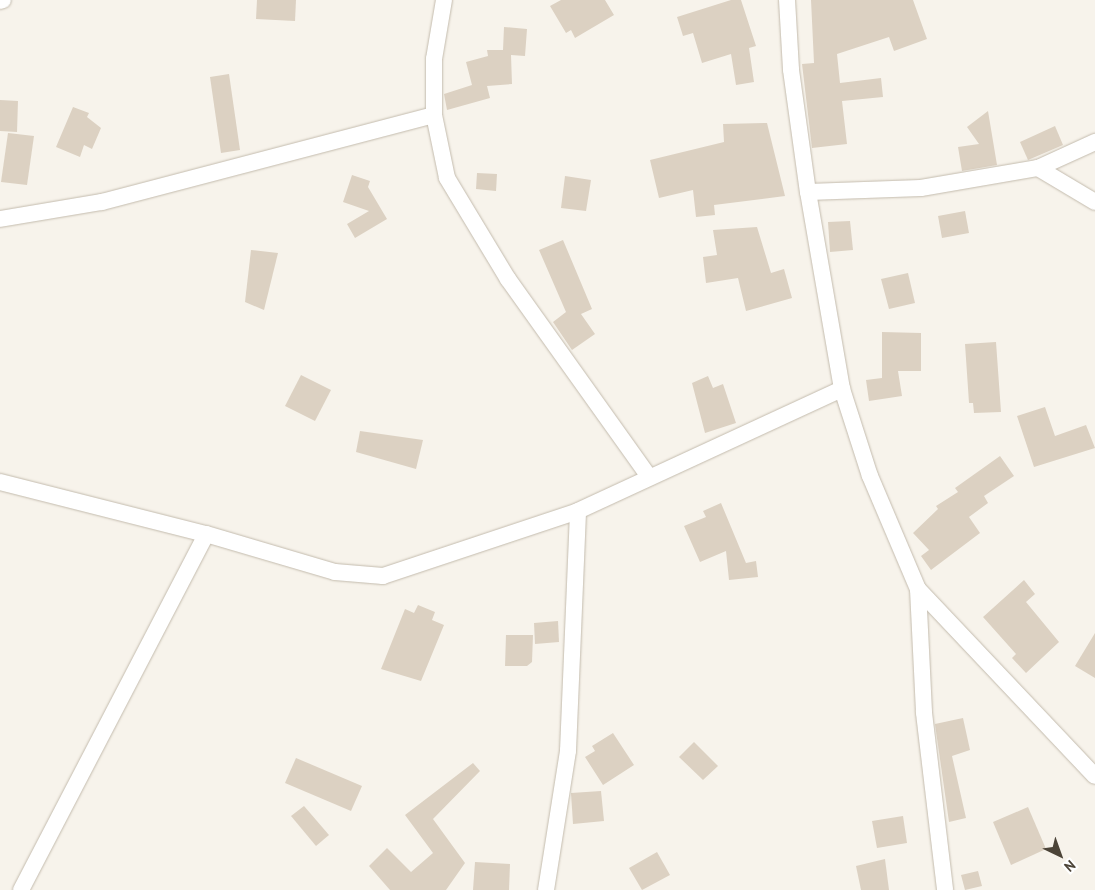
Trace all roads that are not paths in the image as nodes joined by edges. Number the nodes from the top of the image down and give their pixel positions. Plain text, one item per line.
1 (444, 0) edge
2 (788, 0) edge
3 (434, 115) junction
4 (1095, 142) edge
5 (1038, 168) junction
6 (808, 192) junction
7 (1095, 202) edge
8 (0, 219) edge
9 (842, 389) junction
10 (650, 477) junction
11 (0, 482) edge
12 (578, 511) junction
13 (206, 534) junction
14 (918, 589) junction
15 (1095, 776) edge
16 (21, 890) edge
17 (546, 890) edge
18 (945, 890) edge

1 - 3 street
2 - 6 street
3 - 8 street
3 - 10 street
4 - 5 street
5 - 6 street
5 - 7 street
6 - 9 street
9 - 10 street
9 - 14 street
10 - 12 street
11 - 13 street
12 - 13 street
12 - 17 street
13 - 16 street
14 - 15 street
14 - 18 street

